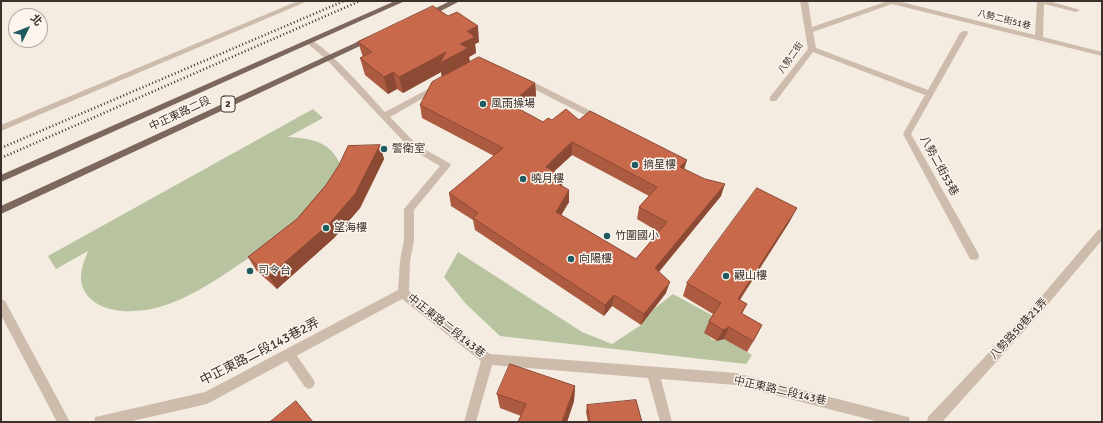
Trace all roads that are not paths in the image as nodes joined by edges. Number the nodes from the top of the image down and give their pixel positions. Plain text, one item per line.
1 (304, 1) edge
2 (401, 1) edge
3 (456, 1) edge
4 (804, 1) edge
5 (1076, 10) dead end
6 (415, 19) edge
7 (810, 30) junction
8 (964, 33) dead end
9 (379, 35) edge
10 (1039, 39) junction
11 (311, 42) junction
12 (812, 48) junction
13 (1102, 54) edge
14 (329, 57) junction
15 (516, 76) edge
16 (446, 83) edge
17 (930, 94) junction
18 (773, 99) dead end
19 (387, 119) junction
20 (606, 121) edge
21 (1, 128) edge
22 (1, 179) edge
23 (1, 210) edge
24 (1102, 233) edge
25 (974, 256) dead end
26 (403, 293) junction
27 (1, 304) edge
28 (289, 354) junction
29 (488, 359) junction
30 (653, 373) junction
31 (309, 383) dead end
32 (64, 422) edge
33 (100, 422) edge
34 (470, 422) edge
35 (666, 422) edge
36 (904, 422) edge
37 (933, 422) edge

1 - 21 street
2 - 11 main road, 中正東路二段 / 2
3 - 6 main road
4 - 7 street, 八勢二街
5 - 10 street
7 - 10 street, 八勢二街51巷
7 - 12 street, 八勢二街
8 - 17 street
9 - 14 main road, 中正東路二段 / 2
10 - 13 street, 八勢二街51巷
11 - 14 street, 中正東路二段143巷
11 - 22 main road, 中正東路二段 / 2
12 - 17 street
12 - 18 street, 八勢二街
14 - 19 street, 中正東路二段143巷
14 - 23 main road, 中正東路二段 / 2
15 - 20 street
16 - 19 street
17 - 25 street, 八勢二街53巷
19 - 26 street, 中正東路二段143巷
24 - 37 street, 八勢路50巷21弄
26 - 28 street, 中正東路二段143巷2弄
26 - 29 street, 中正東路二段143巷
27 - 32 street
28 - 31 street
28 - 33 street, 中正東路二段143巷2弄
29 - 30 street, 中正東路二段143巷
29 - 34 street
30 - 35 street
30 - 36 street, 中正東路二段143巷

